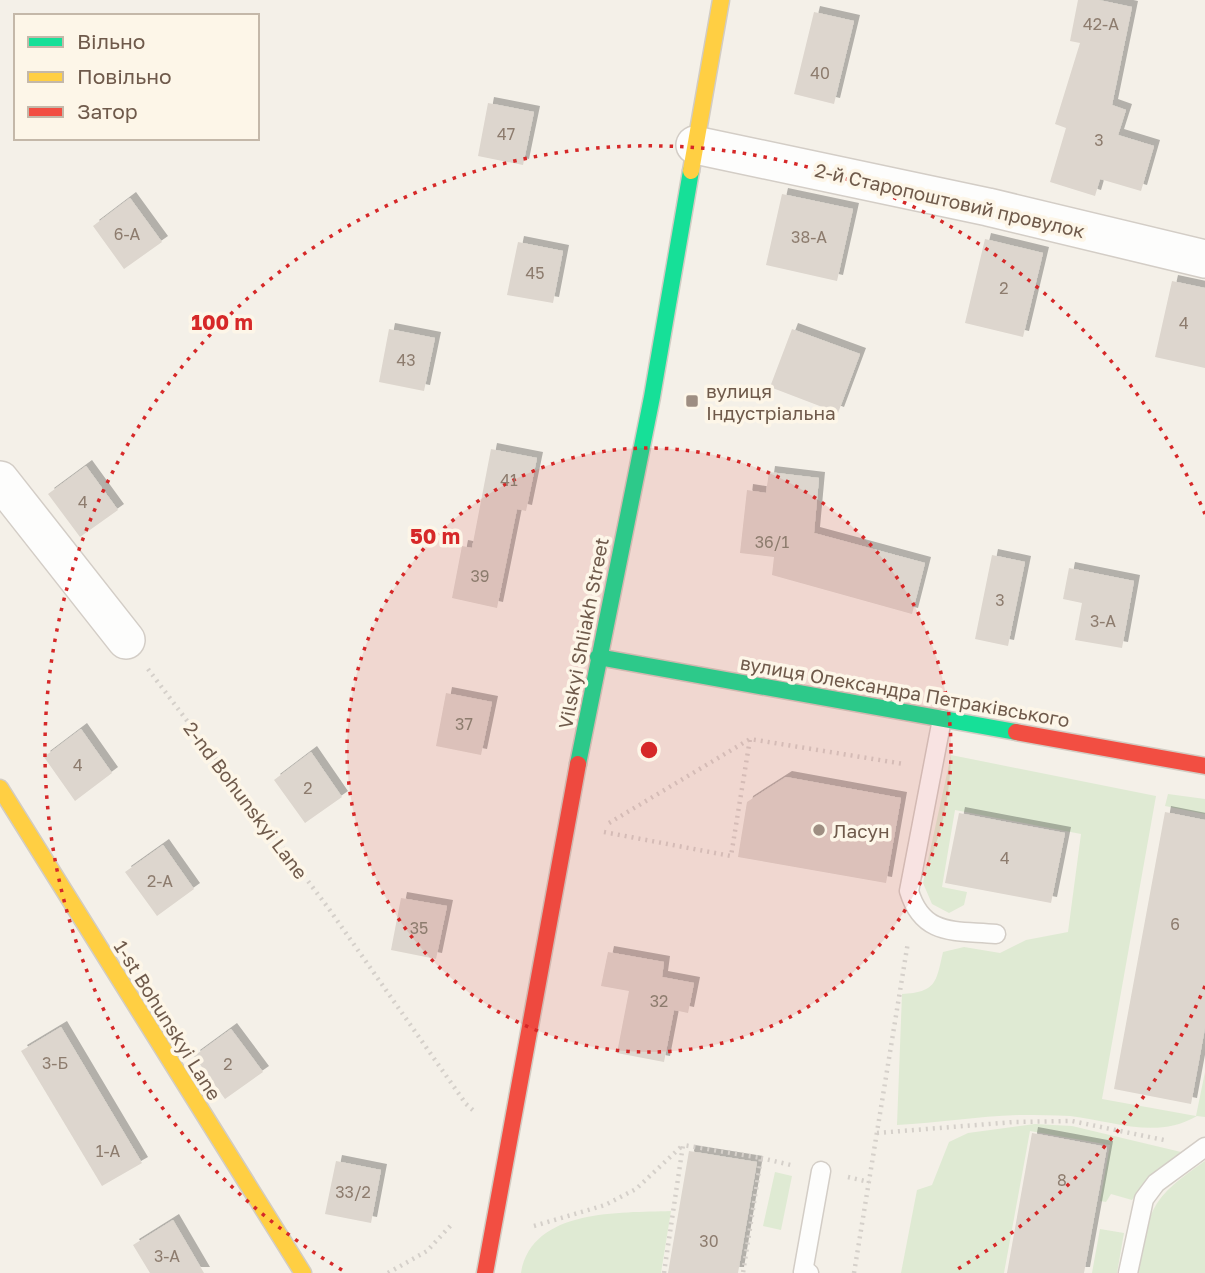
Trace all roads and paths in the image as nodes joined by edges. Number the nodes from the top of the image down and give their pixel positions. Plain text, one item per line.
1 (721, 0) edge
2 (695, 145) junction
3 (1205, 259) edge
4 (0, 480) edge
5 (126, 640) joint
6 (598, 657) junction
7 (942, 719) junction
8 (750, 739) junction
9 (1205, 766) edge
10 (932, 769) junction
11 (0, 788) edge
12 (914, 907) junction
13 (996, 934) dead end
14 (480, 1116) dead end
15 (877, 1133) junction
16 (682, 1145) junction
17 (1205, 1147) edge
18 (821, 1171) dead end
19 (455, 1220) dead end
20 (524, 1230) dead end
21 (303, 1273) edge
22 (388, 1273) edge
23 (485, 1273) edge
24 (664, 1273) edge
25 (743, 1273) edge
26 (809, 1273) edge
27 (854, 1273) edge
28 (1128, 1273) edge

1 - 2 street, Vilskyi Shliakh Street
2 - 3 street, 2-й Старопоштовий провулок
2 - 6 street, Vilskyi Shliakh Street
4 - 5 street
5 - 14 path, 2-nd Bohunskyi Lane
6 - 7 street, вулиця Олександра Петраківського
6 - 23 street, Vilskyi Shliakh Street
7 - 9 street, вулиця Олександра Петраківського
7 - 10 lane
8 - 8 path
8 - 10 path
10 - 12 lane
11 - 21 street, 1-st Bohunskyi Lane
12 - 13 lane
12 - 15 path
15 - 17 path
15 - 27 path
16 - 20 path
16 - 24 path
16 - 25 path
17 - 28 lane
18 - 26 lane
19 - 22 path

